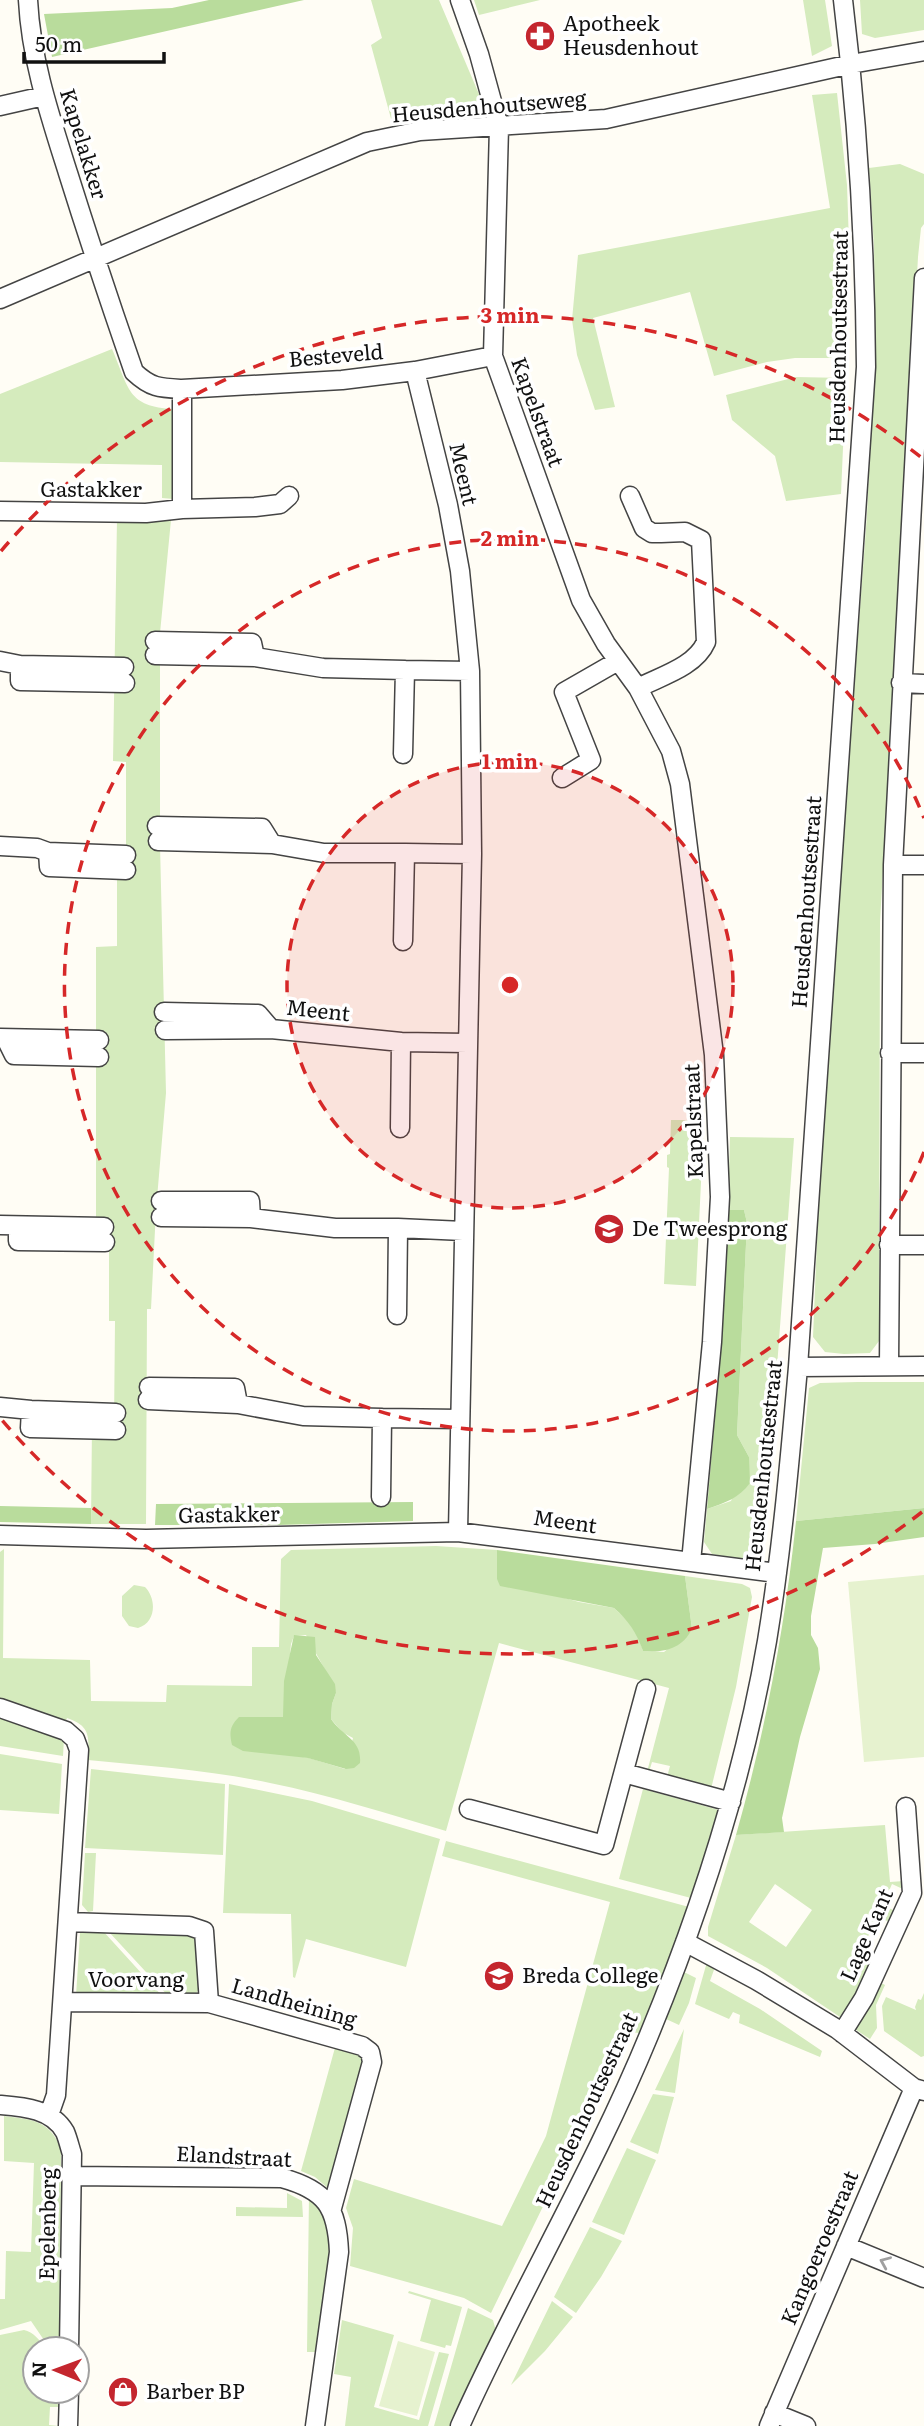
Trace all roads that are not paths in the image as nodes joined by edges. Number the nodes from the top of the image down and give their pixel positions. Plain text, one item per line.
1 (28, 0) edge
2 (460, 0) edge
3 (843, 0) edge
4 (924, 51) edge
5 (851, 64) junction
6 (44, 96) junction
7 (0, 106) edge
8 (499, 127) junction
9 (95, 259) junction
10 (924, 278) edge
11 (0, 299) edge
12 (922, 349) edge
13 (493, 356) junction
14 (415, 371) junction
15 (182, 389) junction
16 (918, 495) edge
17 (289, 496) dead end
18 (630, 496) dead end
19 (182, 509) junction
20 (0, 512) edge
21 (155, 648) dead end
22 (0, 661) edge
23 (618, 661) junction
24 (405, 670) junction
25 (470, 671) junction
26 (125, 675) dead end
27 (901, 683) junction
28 (924, 684) edge
29 (638, 688) junction
30 (403, 754) dead end
31 (562, 778) dead end
32 (158, 834) dead end
33 (0, 846) edge
34 (405, 853) junction
35 (472, 854) junction
36 (126, 862) dead end
37 (893, 865) junction
38 (924, 865) edge
39 (403, 941) dead end
40 (164, 1021) dead end
41 (3, 1038) edge
42 (401, 1042) junction
43 (467, 1044) junction
44 (99, 1048) dead end
45 (890, 1053) junction
46 (924, 1053) edge
47 (400, 1128) dead end
48 (161, 1209) dead end
49 (9, 1225) edge
50 (398, 1228) junction
51 (463, 1231) junction
52 (105, 1234) dead end
53 (889, 1245) junction
54 (924, 1245) edge
55 (397, 1315) dead end
56 (889, 1366) junction
57 (924, 1366) edge
58 (798, 1367) junction
59 (148, 1394) dead end
60 (0, 1407) edge
61 (382, 1418) junction
62 (460, 1419) junction
63 (116, 1421) dead end
64 (381, 1497) dead end
65 (458, 1532) junction
66 (0, 1535) edge
67 (691, 1562) junction
68 (777, 1573) junction
69 (646, 1689) dead end
70 (0, 1709) edge
71 (624, 1773) junction
72 (731, 1802) junction
73 (906, 1807) dead end
74 (470, 1809) dead end
75 (68, 1922) junction
76 (685, 1942) junction
77 (63, 2003) junction
78 (209, 2003) junction
79 (842, 2033) junction
80 (919, 2089) edge
81 (0, 2105) edge
82 (49, 2115) junction
83 (71, 2176) junction
84 (332, 2208) junction
85 (846, 2245) junction
86 (924, 2278) edge
87 (69, 2335) edge
88 (69, 2405) edge
89 (771, 2419) edge
90 (68, 2426) edge
91 (314, 2426) edge
92 (460, 2426) edge
93 (806, 2426) edge

1 - 6 street, Kapelakker
2 - 8 street, Kapelstraat
3 - 5 street, Heusdenhoutsestraat
4 - 5 street, Heusdenhoutseweg
5 - 8 street, Heusdenhoutseweg
5 - 58 street, Heusdenhoutsestraat
6 - 7 street
6 - 9 street, Kapelakker
8 - 9 street, Heusdenhoutseweg
8 - 13 street, Kapelstraat
9 - 11 street, Heusdenhoutseweg
9 - 15 street, Besteveld
10 - 12 street
12 - 16 street
13 - 14 street, Besteveld
13 - 23 street, Kapelstraat
14 - 15 street, Besteveld
14 - 25 street, Meent
15 - 19 street
16 - 27 street
17 - 19 street
18 - 29 street
19 - 20 street, Gastakker
21 - 24 street
22 - 26 street
23 - 29 street, Kapelstraat
23 - 31 street
24 - 25 street
24 - 30 street
25 - 35 street, Meent
27 - 28 street
27 - 37 street
29 - 67 street, Kapelstraat
32 - 34 street
33 - 36 street
34 - 35 street
34 - 39 street
35 - 43 street, Meent
37 - 38 street
37 - 45 street
40 - 42 street, Meent
41 - 44 street
42 - 43 street, Meent
42 - 47 street
43 - 51 street, Meent
45 - 46 street
45 - 53 street
48 - 50 street
49 - 52 street
50 - 51 street
50 - 55 street
51 - 62 street, Meent
53 - 54 street
53 - 56 street
56 - 57 street
56 - 58 street
58 - 68 street, Heusdenhoutsestraat
59 - 61 street
60 - 63 street
61 - 62 street
61 - 64 street
62 - 65 street, Meent
65 - 66 street, Gastakker
65 - 67 street, Meent
67 - 68 street, Meent
68 - 72 street, Heusdenhoutsestraat
69 - 71 street
70 - 75 street, Voorvang
71 - 72 street
71 - 74 street
72 - 76 street, Heusdenhoutsestraat
73 - 79 street, Lage Kant
75 - 77 street, Voorvang
75 - 78 street, Voorvang
76 - 79 street
76 - 92 street, Heusdenhoutsestraat
77 - 78 street, Voorvang
77 - 82 street, Voorvang
78 - 84 street, Landheining
79 - 80 street
80 - 85 street, Kangoeroestraat
81 - 82 street
82 - 83 street, Epelenberg
83 - 84 street, Elandstraat
83 - 87 street, Epelenberg
84 - 91 street
86 -> 85 street
85 - 89 street, Kangoeroestraat
88 - 90 street
89 - 93 street

